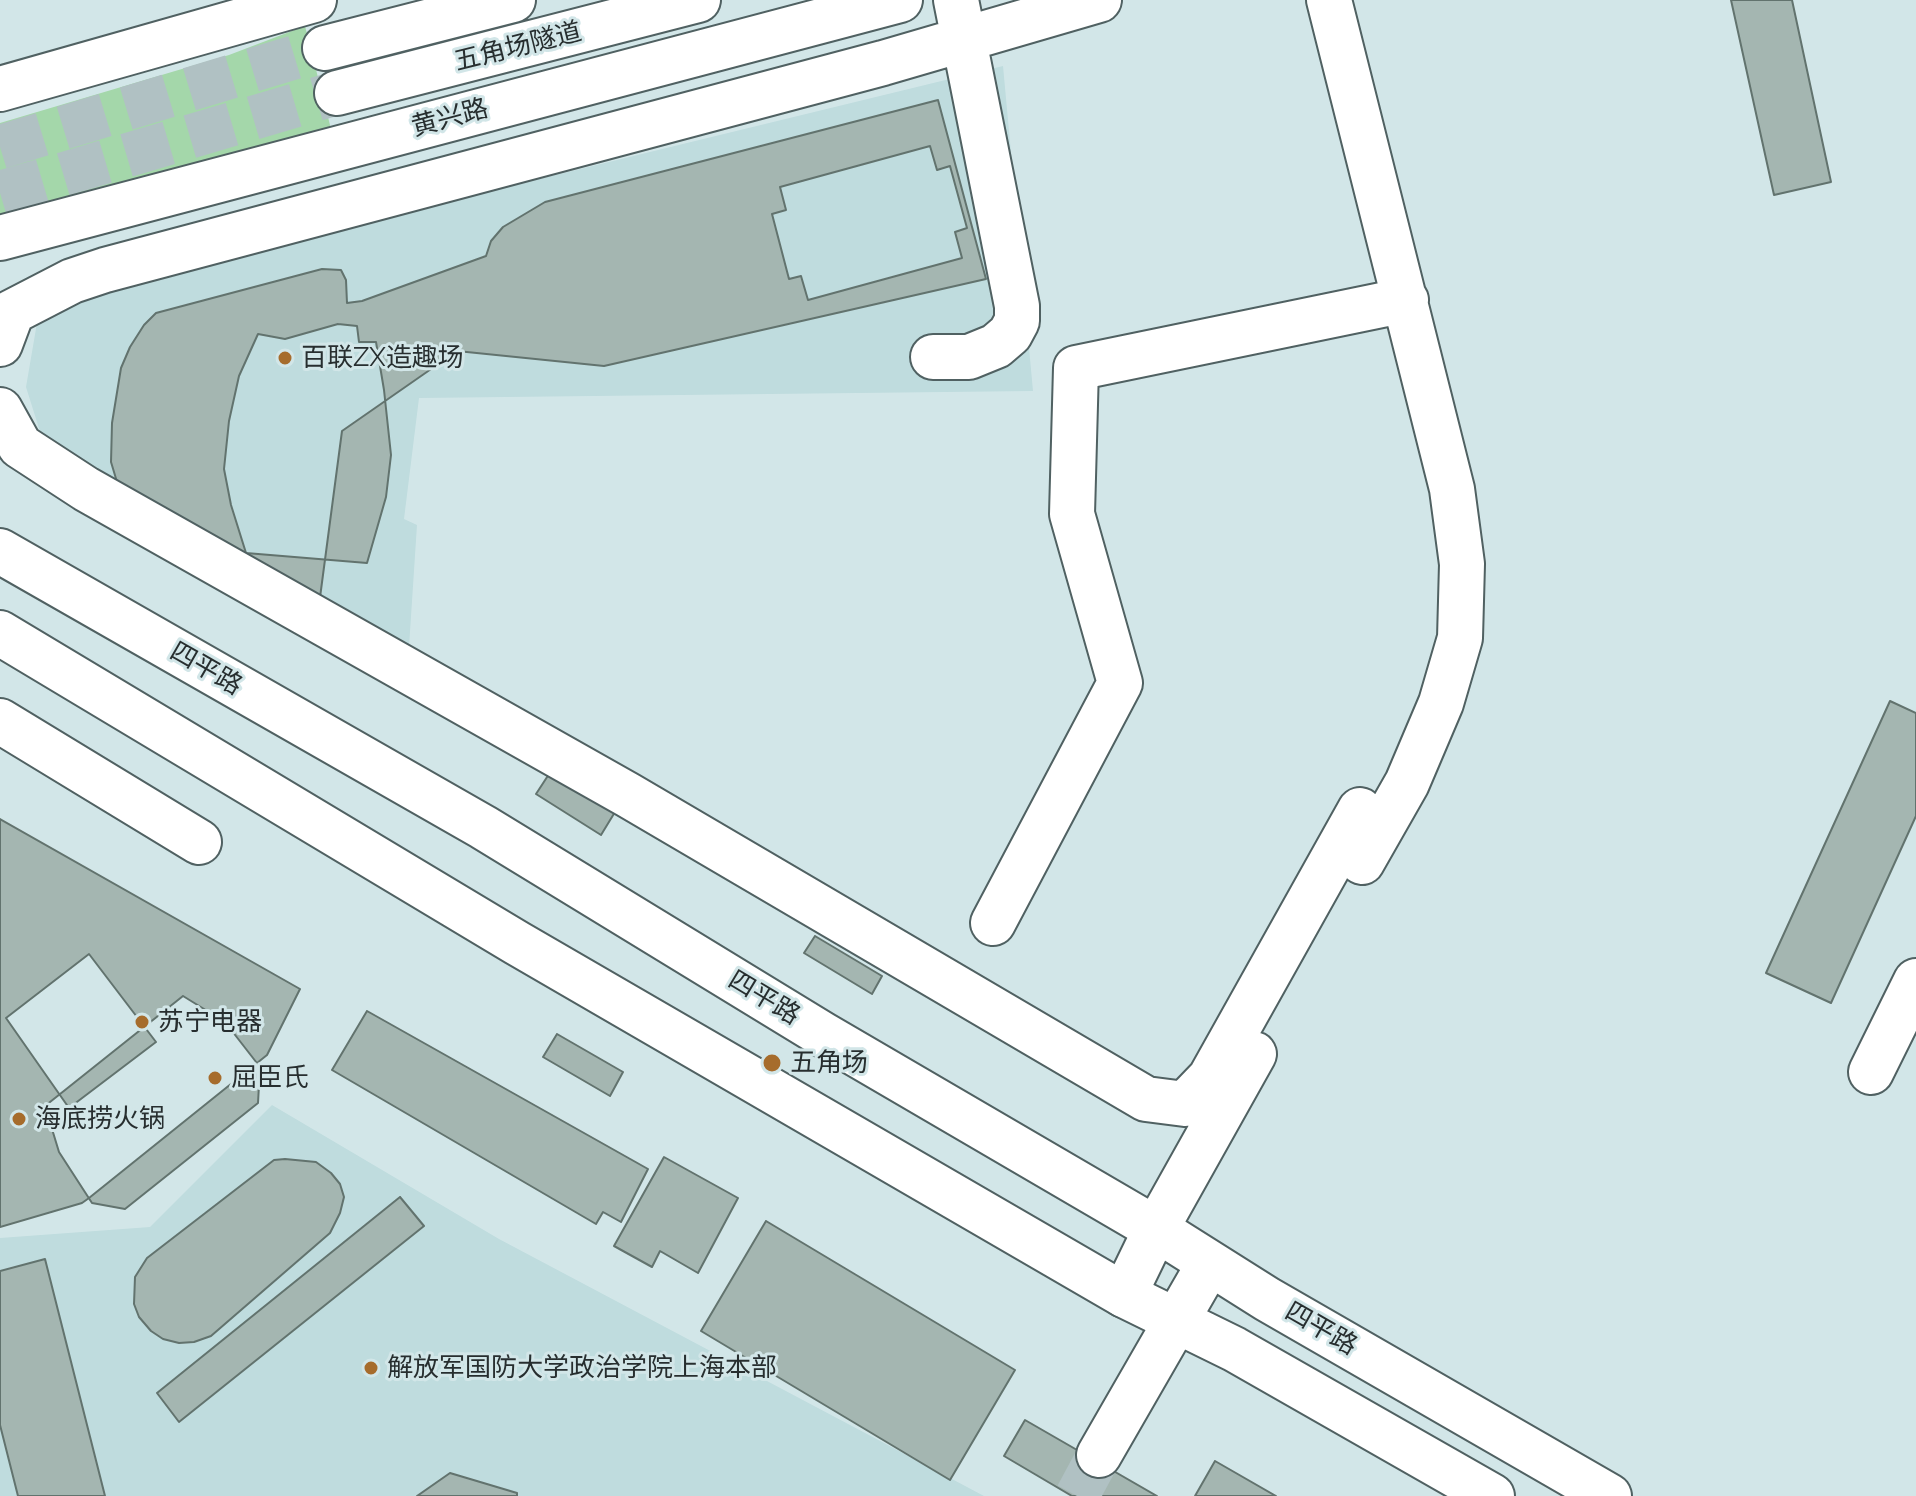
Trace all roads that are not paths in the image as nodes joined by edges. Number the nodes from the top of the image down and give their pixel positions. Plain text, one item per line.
1 (314, 0) edge
2 (513, 0) edge
3 (698, 0) edge
4 (900, 0) edge
5 (1099, 0) edge
6 (1329, 0) edge
7 (230, 11) edge
8 (960, 20) edge
9 (325, 48) tunnel mouth
10 (0, 89) edge
11 (337, 93) tunnel mouth
12 (0, 238) edge
13 (1406, 300) junction
14 (0, 344) edge
15 (933, 357) dead end
16 (0, 410) edge
17 (0, 551) edge
18 (0, 633) edge
19 (0, 721) edge
20 (1360, 810) dead end
21 (199, 842) dead end
22 (993, 923) dead end
23 (1916, 981) edge
24 (1871, 1072) dead end
25 (1156, 1229) junction
26 (1209, 1264) junction
27 (1124, 1295) junction
28 (1176, 1320) junction
29 (1099, 1455) tunnel mouth
30 (1492, 1496) edge
31 (1609, 1496) edge

1 - 7 main road
2 - 9 main road, 五角场隧道
3 - 11 main road, 五角场隧道
4 - 12 main road, 黄兴路
5 - 8 main road
6 - 13 main road
7 - 10 main road
8 - 14 main road
8 - 15 main road
13 - 22 main road
13 - 25 main road
16 - 20 main road
17 - 25 main road, 四平路
18 - 27 main road
19 - 21 main road
23 - 24 main road
25 - 26 main road, 四平路
25 - 27 main road
26 - 28 main road
26 - 31 main road, 四平路
27 - 28 main road
28 - 29 main road
28 - 30 main road

